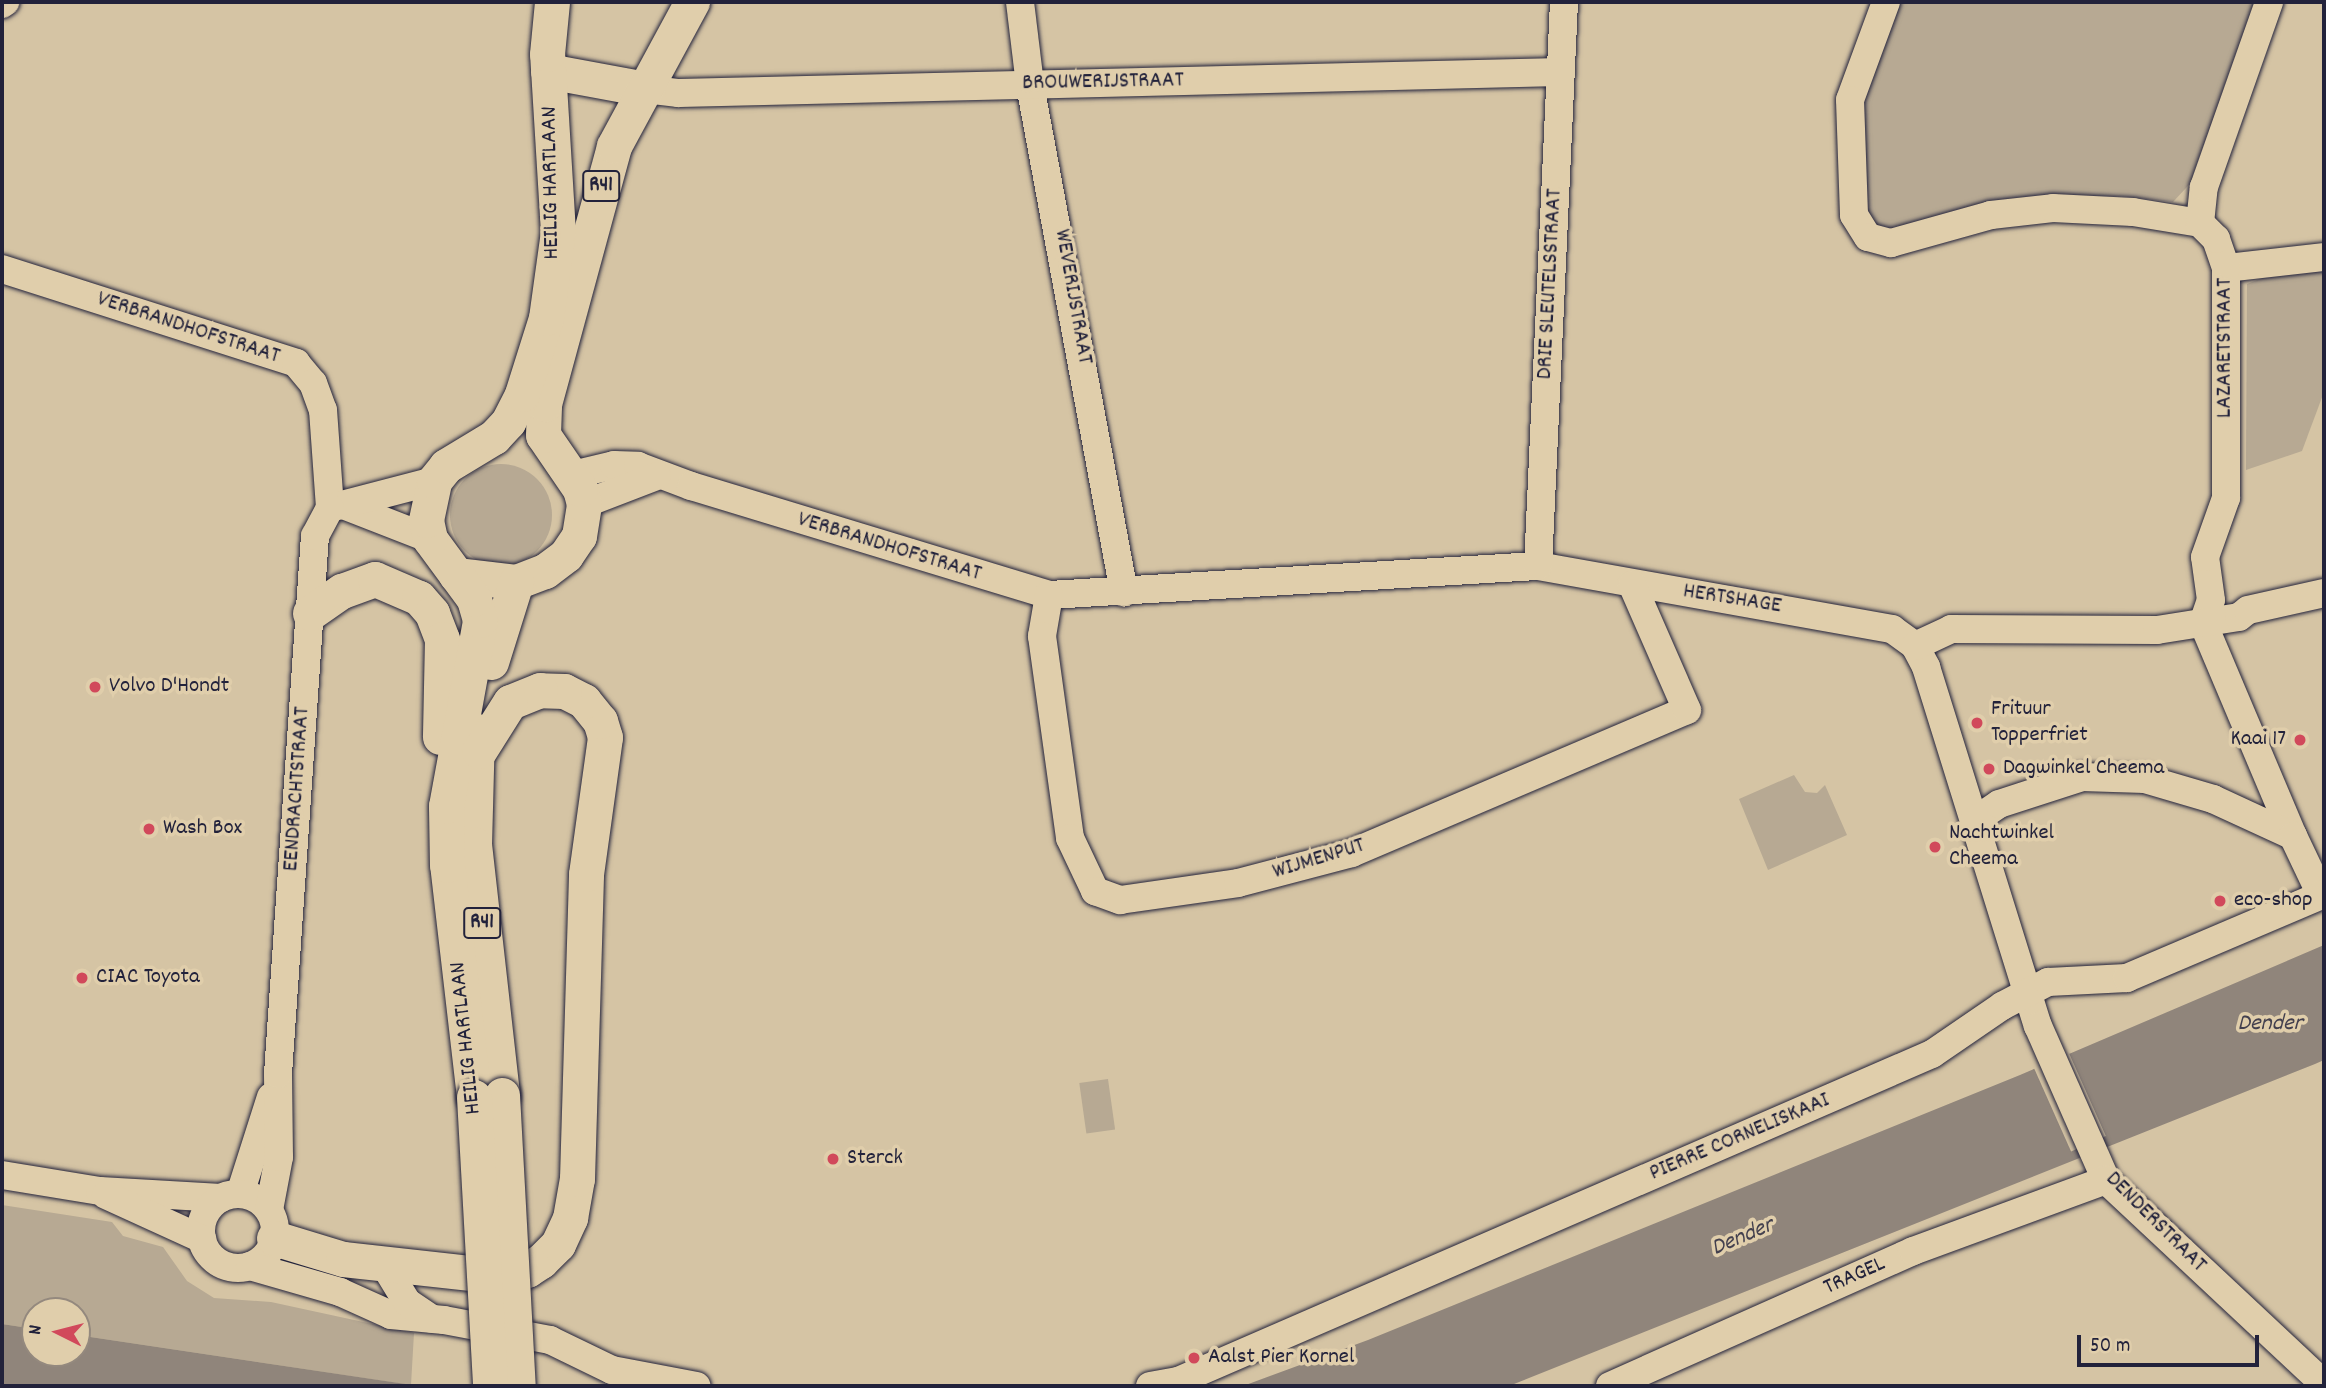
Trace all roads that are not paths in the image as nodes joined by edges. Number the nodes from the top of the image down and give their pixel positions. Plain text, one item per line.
1 (552, 2) edge
2 (691, 2) edge
3 (1020, 2) edge
4 (1564, 2) edge
5 (1886, 2) edge
6 (2269, 2) edge
7 (548, 71) junction
8 (1561, 72) junction
9 (1030, 85) junction
10 (645, 89) junction
11 (2200, 223) junction
12 (2324, 257) edge
13 (2226, 268) junction
14 (2, 269) edge
15 (434, 481) junction
16 (578, 490) junction
17 (337, 506) junction
18 (430, 539) junction
19 (1538, 566) junction
20 (456, 575) junction
21 (516, 582) junction
22 (1632, 583) junction
23 (1124, 592) junction
24 (2324, 593) edge
25 (1049, 595) junction
26 (310, 613) junction
27 (2203, 623) junction
28 (1915, 646) junction
29 (480, 751) junction
30 (446, 806) junction
31 (1975, 821) junction
32 (2293, 836) junction
33 (2323, 894) edge
34 (2026, 993) junction
35 (278, 1074) junction
36 (488, 1096) junction
37 (2, 1175) edge
38 (2106, 1180) junction
39 (100, 1191) junction
40 (230, 1196) junction
41 (272, 1224) junction
42 (202, 1239) junction
43 (250, 1266) junction
44 (385, 1266) junction
45 (432, 1319) junction
46 (2324, 1384) edge
47 (490, 1386) edge
48 (518, 1386) edge
49 (697, 1386) edge
50 (1150, 1386) edge
51 (1610, 1386) edge

1 - 7 main road, HEILIG HARTLAAN / R41
2 - 10 main road, HEILIG HARTLAAN / R41
3 - 9 street, WEVERIJSTRAAT
4 - 8 street, DRIE SLEUTELSSTRAAT
5 - 11 street
6 - 11 street
7 - 10 main road, HEILIG HARTLAAN
7 - 15 main road, HEILIG HARTLAAN / R41
8 - 9 street, BROUWERIJSTRAAT
8 - 19 street, DRIE SLEUTELSSTRAAT
9 - 10 street, BROUWERIJSTRAAT
9 - 23 street, WEVERIJSTRAAT
10 - 16 main road, HEILIG HARTLAAN / R41
11 - 13 street, LAZARETSTRAAT
12 - 13 street
13 - 27 street, LAZARETSTRAAT
14 - 17 street, VERBRANDHOFSTRAAT
15 - 17 street
15 - 18 main road
16 - 21 main road
16 - 25 street, VERBRANDHOFSTRAAT
17 - 18 street
17 - 26 street, EENDRACHTSTRAAT
18 - 20 main road, HEILIG HARTLAAN / R41
19 - 22 street, HERTSHAGE
19 - 23 street, HERTSHAGE
20 - 21 main road
20 - 30 main road, HEILIG HARTLAAN / R41
21 - 29 main road, HEILIG HARTLAAN / R41
22 - 25 street, WIJMENPUT
22 - 28 street, HERTSHAGE
23 - 25 street, VERBRANDHOFSTRAAT
24 - 27 street
26 - 30 main road
26 - 35 street, EENDRACHTSTRAAT
27 - 28 street
27 - 32 street
28 - 31 street, DENDERSTRAAT
29 - 36 main road, HEILIG HARTLAAN / R41
29 - 44 main road
30 - 36 main road, HEILIG HARTLAAN / R41
31 - 32 street
31 - 34 street, DENDERSTRAAT
32 - 33 street
33 - 34 street, PIERRE CORNELISKAAI
34 - 38 street, DENDERSTRAAT
34 - 50 street, PIERRE CORNELISKAAI
35 - 40 street, EENDRACHTSTRAAT
35 - 41 street, EENDRACHTSTRAAT
36 - 47 main road, HEILIG HARTLAAN / R41, bridge
36 - 48 main road, HEILIG HARTLAAN / R41, bridge
37 - 39 street
38 - 46 street, DENDERSTRAAT
38 - 51 street, TRAGEL
39 - 40 street
39 - 42 street
40 - 41 street
40 - 42 street
41 - 43 street
41 - 44 main road
42 - 43 street
43 - 45 street
44 - 45 street
45 - 49 street

